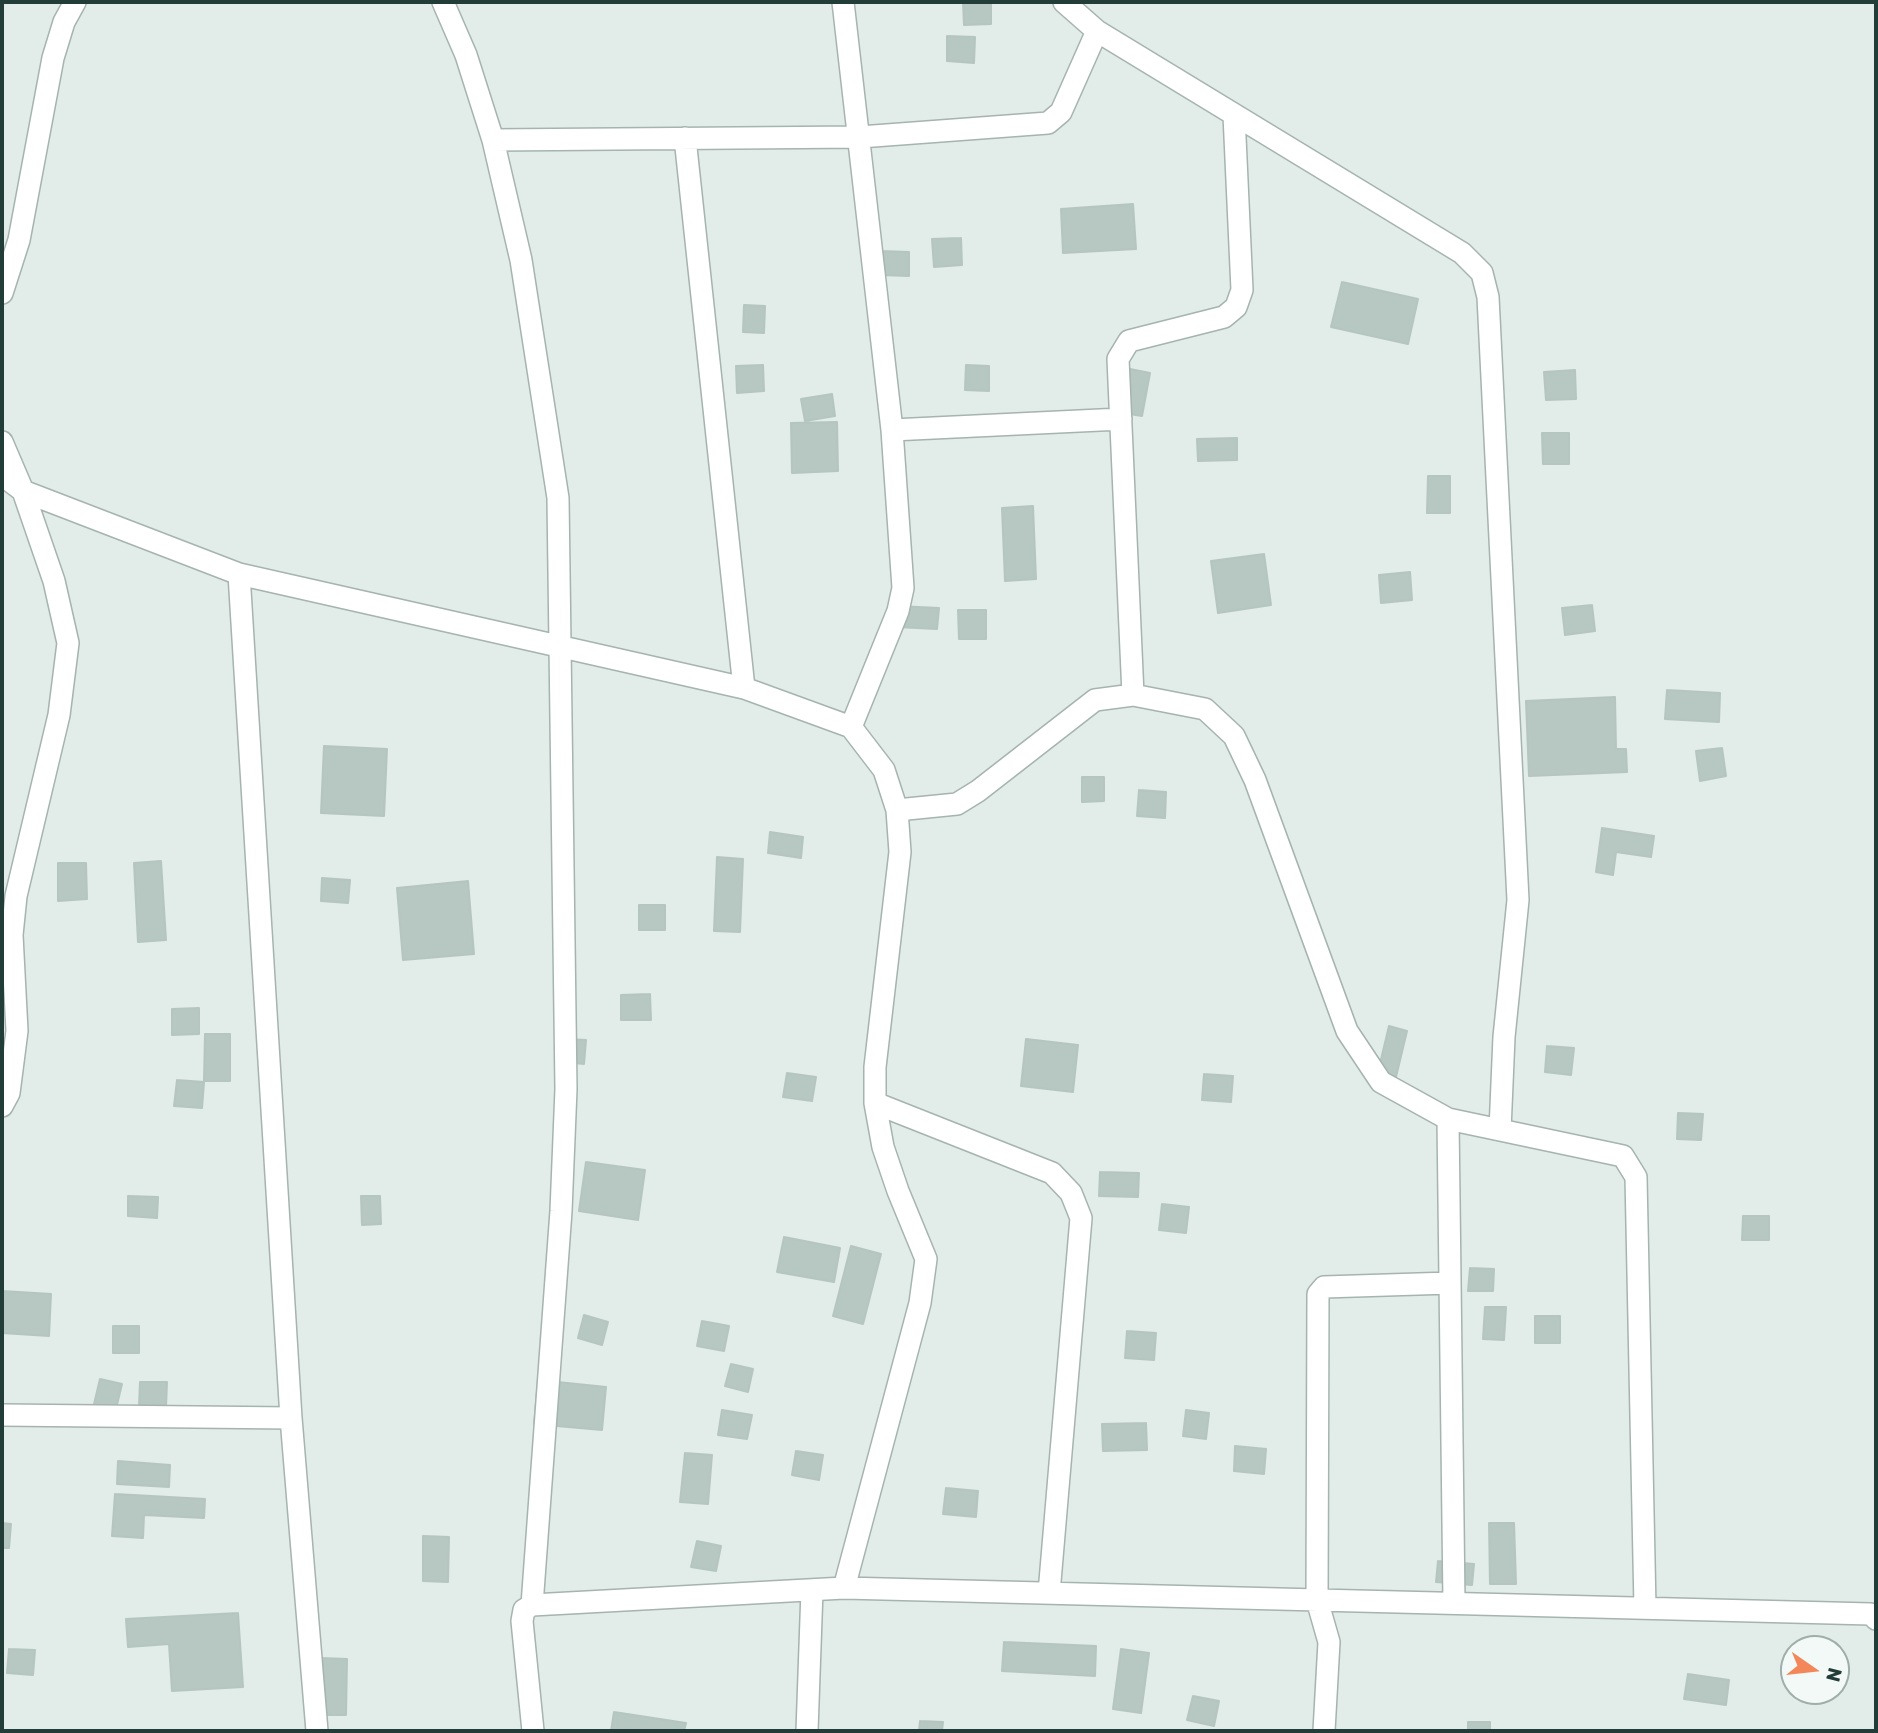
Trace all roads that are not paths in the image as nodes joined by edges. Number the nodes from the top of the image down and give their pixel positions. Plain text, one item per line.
1 (75, 2) edge
2 (443, 2) edge
3 (843, 2) edge
4 (1064, 2) edge
5 (1097, 31) junction
6 (1234, 115) junction
7 (859, 137) junction
8 (685, 138) junction
9 (493, 139) junction
10 (2, 293) edge
11 (1121, 419) junction
12 (892, 430) junction
13 (2, 442) edge
14 (2, 475) edge
15 (23, 491) junction
16 (239, 574) junction
17 (560, 645) junction
18 (744, 688) junction
19 (1133, 695) junction
20 (851, 727) junction
21 (897, 810) junction
22 (874, 1103) junction
23 (2, 1106) edge
24 (1448, 1119) junction
25 (1500, 1129) junction
26 (1450, 1283) junction
27 (2, 1415) edge
28 (291, 1418) junction
29 (844, 1588) junction
30 (812, 1590) junction
31 (1049, 1593) junction
32 (1317, 1600) junction
33 (1454, 1603) junction
34 (532, 1605) junction
35 (1645, 1608) junction
36 (1876, 1619) edge
37 (317, 1731) edge
38 (533, 1731) edge
39 (807, 1731) edge
40 (1324, 1731) edge

1 - 10 street
2 - 9 street
3 - 7 street
4 - 5 street
5 - 6 street
5 - 7 street
6 - 11 street
6 - 25 street
7 - 8 street
7 - 12 street
8 - 9 street
8 - 18 street
9 - 17 street
11 - 12 street
11 - 19 street
12 - 20 street
13 - 15 street
14 - 15 street
15 - 16 street
15 - 23 street
16 - 17 street
16 - 28 street
17 - 18 street
17 - 34 street
18 - 20 street
19 - 21 street
19 - 24 street
20 - 21 street
21 - 22 street
22 - 29 street
22 - 31 street
24 - 25 street
24 - 26 street
25 - 35 street
26 - 32 street
26 - 33 street
27 - 28 street
28 - 37 street
29 - 30 street
29 - 31 street
30 - 34 street
30 - 39 street
31 - 32 street
32 - 33 street
32 - 40 street
33 - 35 street
34 - 38 street
35 - 36 street

